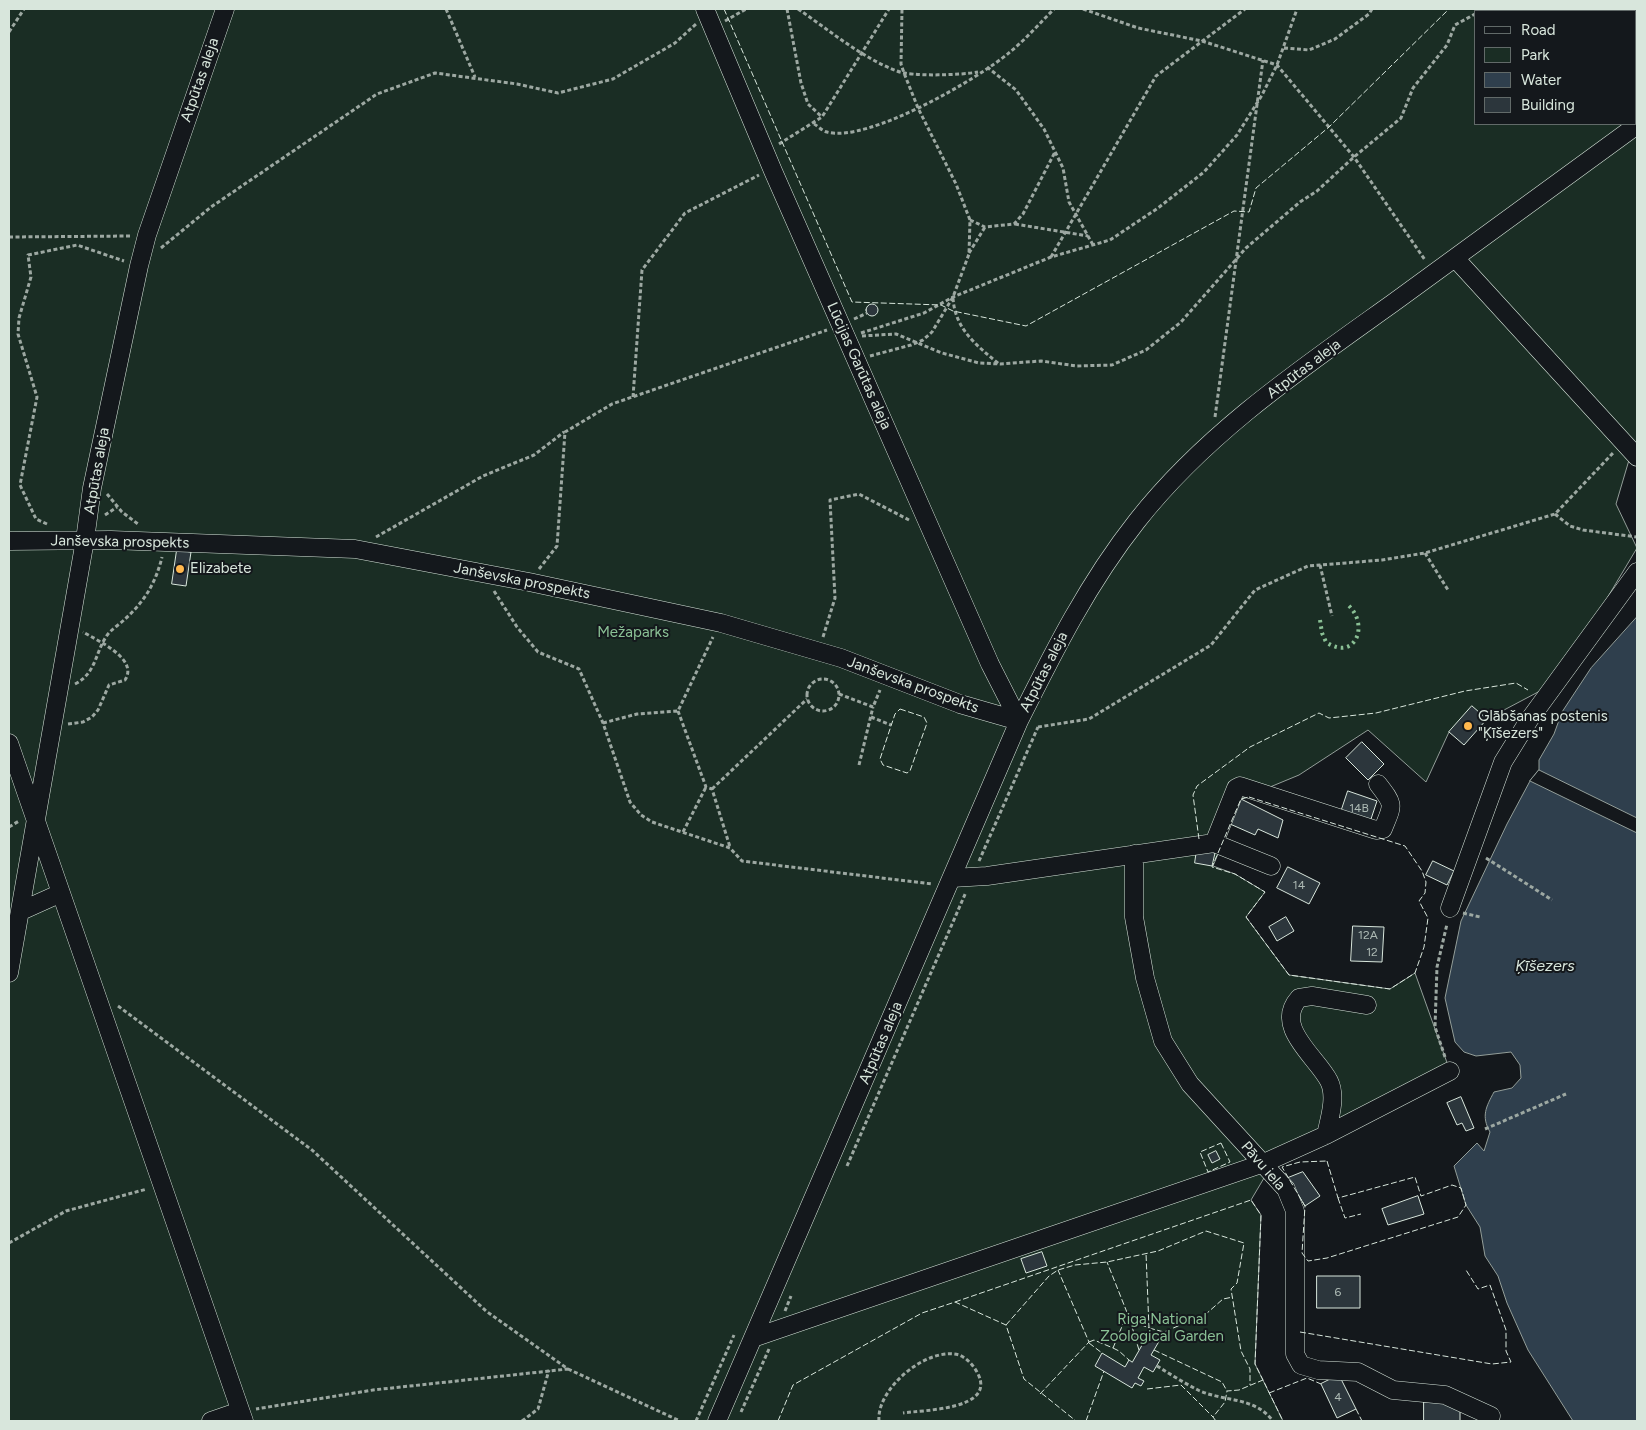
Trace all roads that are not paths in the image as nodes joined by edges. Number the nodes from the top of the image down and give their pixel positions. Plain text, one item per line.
1 (225, 9) edge
2 (701, 20) edge
3 (1637, 125) edge
4 (1455, 258) junction
5 (1637, 458) edge
6 (85, 540) junction
7 (9, 541) edge
8 (1637, 572) edge
9 (1019, 721) junction
10 (9, 743) edge
11 (1378, 784) dead end
12 (36, 822) junction
13 (1214, 843) junction
14 (1134, 854) junction
15 (1271, 866) dead end
16 (950, 882) junction
17 (61, 893) junction
18 (1455, 910) road end
19 (21, 911) junction
20 (9, 973) edge
21 (1366, 1005) dead end
22 (1450, 1071) road end
23 (1326, 1135) junction
24 (1264, 1163) junction
25 (753, 1338) junction
26 (242, 1416) edge
27 (1490, 1416) dead end
28 (211, 1421) edge
29 (717, 1421) edge

1 - 6 street, Atpūtas aleja
2 - 9 street, Lūcijas Garūtas aleja
3 - 4 street, Atpūtas aleja
4 - 5 street
4 - 9 street, Atpūtas aleja
6 - 7 street, Janševska prospekts
6 - 9 street, Janševska prospekts
6 - 12 street, Atpūtas aleja
8 - 18 street
9 - 16 street, Atpūtas aleja
10 - 12 street
11 - 13 street
12 - 17 street
12 - 19 street, Atpūtas aleja
13 - 14 street
13 - 15 street
14 - 16 street
14 - 24 street, Pāvu iela
16 - 25 street, Atpūtas aleja
17 - 19 street
17 - 26 street
19 - 20 street, Atpūtas aleja
21 - 23 street
22 - 23 street
23 - 24 street
24 - 25 street
24 - 27 street, Pāvu iela
25 - 29 street, Atpūtas aleja
26 - 28 street

